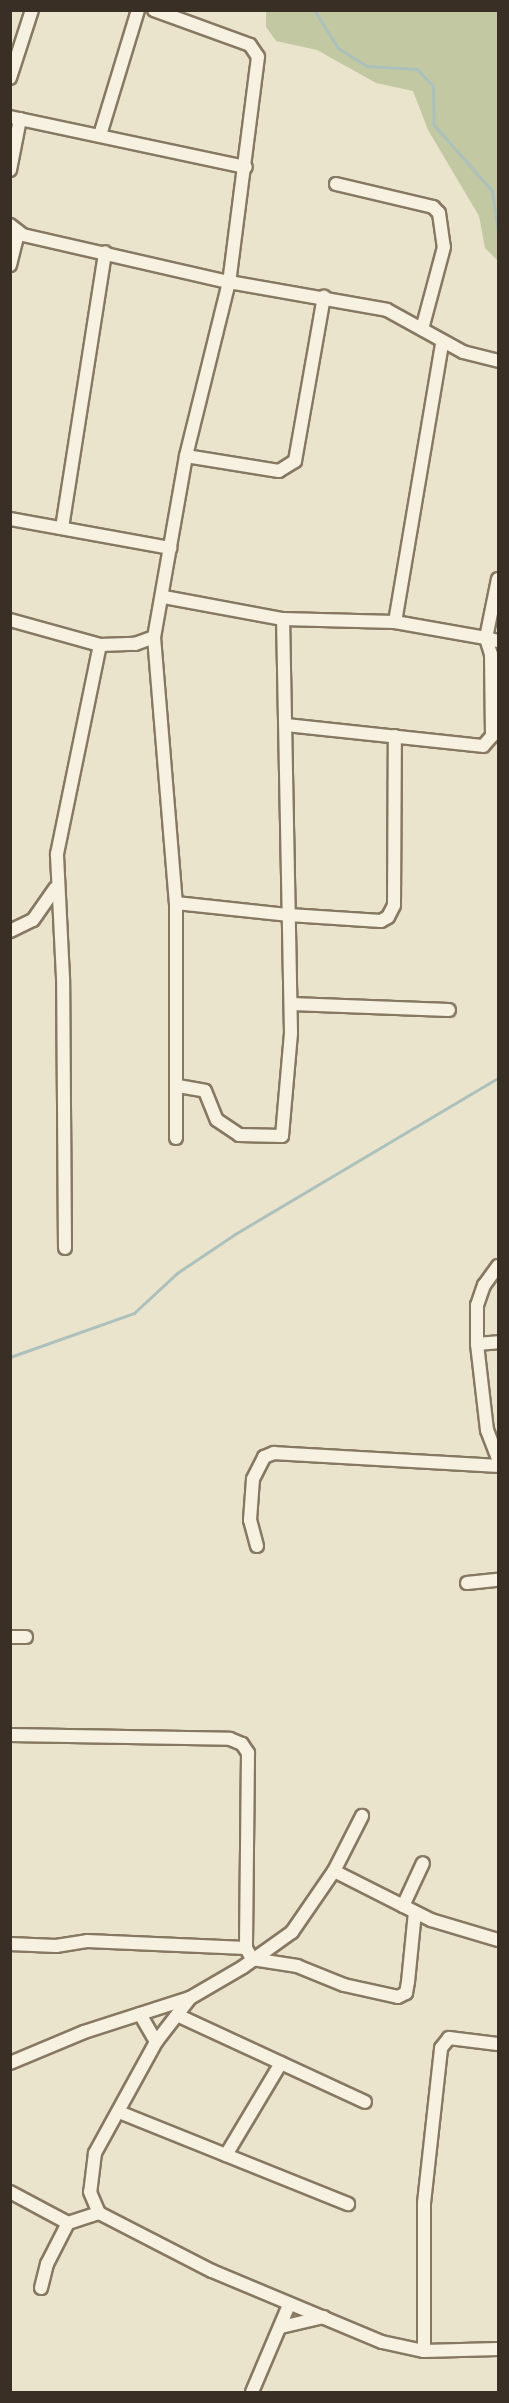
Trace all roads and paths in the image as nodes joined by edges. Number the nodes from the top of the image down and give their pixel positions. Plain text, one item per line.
1 (32, 10) edge
2 (138, 10) edge
3 (154, 10) edge
4 (10, 78) edge
5 (15, 118) edge
6 (100, 135) junction
7 (246, 167) junction
8 (10, 170) edge
9 (336, 184) dead end
10 (14, 229) edge
11 (105, 252) junction
12 (10, 265) edge
13 (229, 282) junction
14 (324, 297) junction
15 (422, 328) junction
16 (442, 342) junction
17 (498, 362) edge
18 (186, 456) junction
19 (10, 519) edge
20 (62, 528) junction
21 (170, 548) junction
22 (498, 579) edge
23 (164, 597) junction
24 (283, 619) junction
25 (10, 620) edge
26 (394, 622) junction
27 (154, 638) junction
28 (492, 640) edge
29 (100, 645) junction
30 (285, 725) junction
31 (395, 736) junction
32 (55, 888) junction
33 (176, 903) junction
34 (289, 915) junction
35 (10, 931) edge
36 (291, 1004) junction
37 (449, 1010) dead end
38 (178, 1086) junction
39 (176, 1138) dead end
40 (65, 1248) dead end
41 (498, 1266) edge
42 (498, 1342) edge
43 (477, 1344) junction
44 (498, 1458) edge
45 (498, 1466) edge
46 (257, 1546) dead end
47 (498, 1580) edge
48 (467, 1583) dead end
49 (10, 1637) edge
50 (26, 1637) dead end
51 (10, 1735) edge
52 (362, 1816) dead end
53 (423, 1863) dead end
54 (334, 1871) junction
55 (404, 1905) junction
56 (415, 1912) junction
57 (498, 1940) edge
58 (10, 1944) edge
59 (249, 1954) junction
60 (190, 1998) junction
61 (140, 2014) junction
62 (177, 2015) junction
63 (156, 2042) junction
64 (498, 2044) edge
65 (10, 2063) edge
66 (281, 2063) junction
67 (365, 2102) dead end
68 (119, 2112) junction
69 (226, 2155) junction
70 (10, 2192) edge
71 (348, 2205) dead end
72 (99, 2213) junction
73 (68, 2223) junction
74 (41, 2288) dead end
75 (290, 2305) junction
76 (325, 2317) junction
77 (281, 2327) junction
78 (498, 2349) edge
79 (424, 2351) junction
80 (252, 2392) edge

1 - 4 street
2 - 6 street
3 - 7 street
5 - 6 street
5 - 8 street
6 - 7 street
7 - 13 street
9 - 15 street
10 - 11 street
10 - 12 street
11 - 13 street
11 - 20 street
13 - 14 street
13 - 18 street
14 - 15 street
14 - 18 street
15 - 16 street
16 - 17 street
16 - 26 street
18 - 21 street
19 - 20 street
20 - 21 street
21 - 23 street
22 - 28 street
23 - 24 street
23 - 27 street
24 - 26 street
24 - 30 street
25 - 29 street
26 - 28 street
27 - 29 street
27 - 33 street
28 - 31 street
29 - 32 street
30 - 31 street
30 - 34 street
31 - 34 street
32 - 35 street
32 - 40 street
33 - 34 street
33 - 38 street
34 - 36 street
36 - 37 street
36 - 38 street
38 - 39 street
41 - 43 street
42 - 43 street
43 - 44 street
45 - 46 street
47 - 48 street
49 - 50 street
51 - 59 street
52 - 54 street
53 - 55 street
54 - 55 street
54 - 59 street
55 - 56 street
56 - 57 street
56 - 59 street
58 - 59 street
59 - 60 street
60 - 61 street
60 - 62 street
61 - 63 street
61 - 65 street
62 - 63 street
62 - 66 street
63 - 68 street
64 - 79 street
66 - 67 street
66 - 69 street
68 - 69 street
68 - 72 street
69 - 71 street
70 - 73 street
72 - 73 street
72 - 75 street
73 - 74 street
75 - 76 street
75 - 77 street
76 - 77 street
76 - 79 street
77 - 80 street
78 - 79 street

